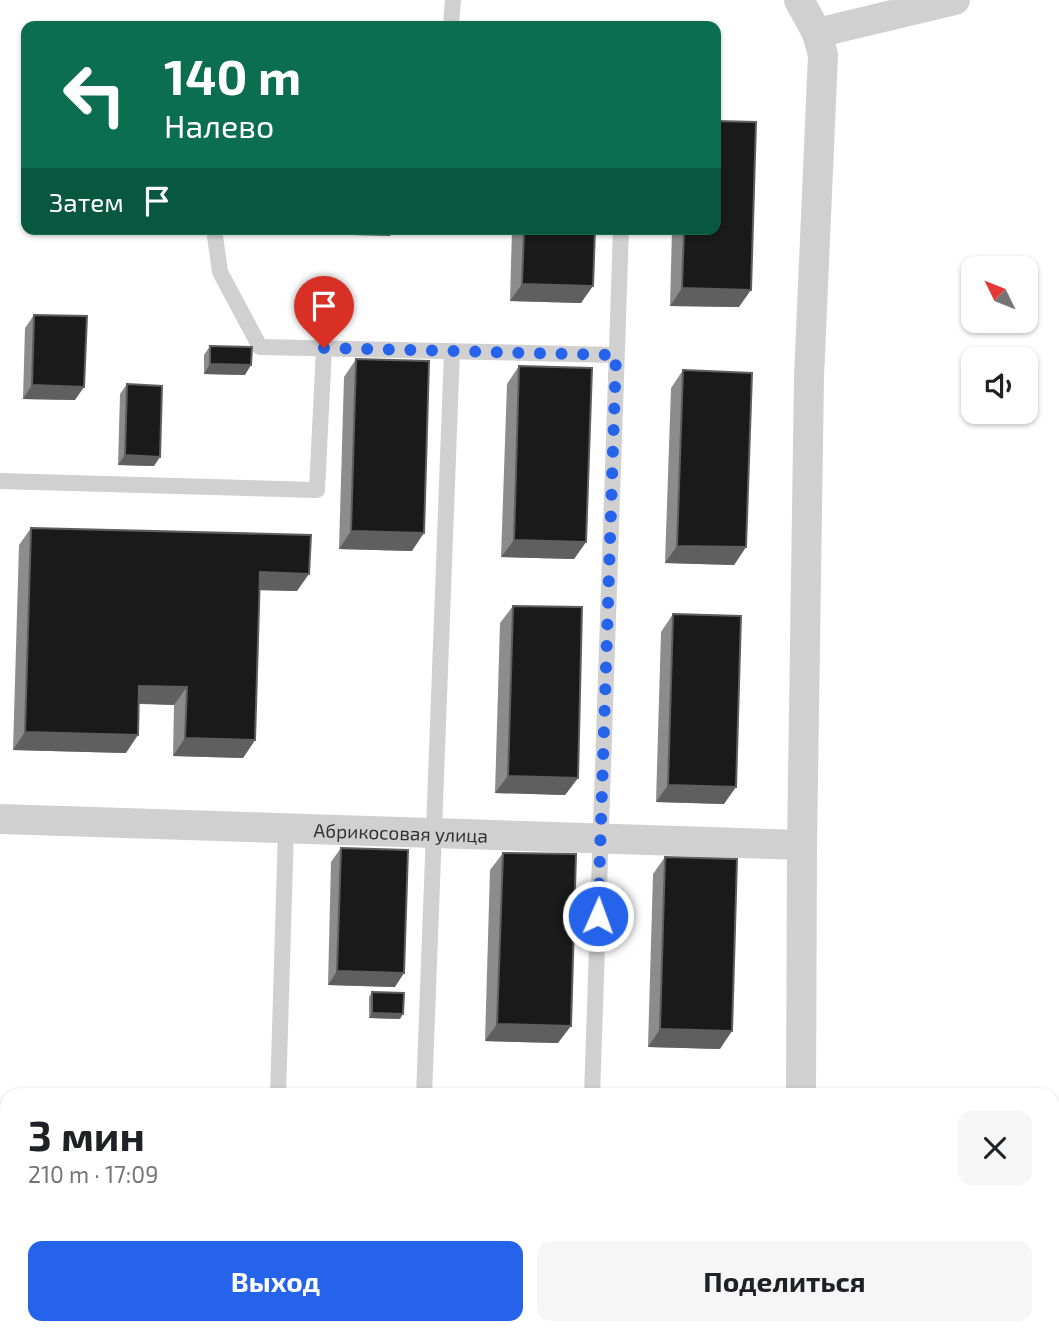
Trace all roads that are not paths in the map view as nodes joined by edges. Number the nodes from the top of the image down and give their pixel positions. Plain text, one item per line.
1 (453, 0) edge
2 (799, 0) edge
3 (955, 0) edge
4 (451, 21) edge
5 (817, 33) junction
6 (215, 235) edge
7 (621, 235) edge
8 (324, 348) junction
9 (452, 351) junction
10 (616, 355) junction
11 (0, 481) edge
12 (0, 819) edge
13 (286, 828) junction
14 (432, 834) junction
15 (601, 839) junction
16 (802, 845) junction
17 (278, 1088) edge
18 (424, 1088) edge
19 (592, 1088) edge
20 (801, 1088) edge

1 - 4 lane
2 - 5 street
3 - 5 street
5 - 16 street
6 - 8 lane
7 - 10 lane
8 - 9 lane
8 - 11 lane
9 - 10 lane
9 - 14 lane
10 - 15 lane
12 - 13 street, Абрикосовая улица
13 - 14 street, Абрикосовая улица
13 - 17 lane
14 - 15 street, Абрикосовая улица
14 - 18 lane
15 - 16 street, Абрикосовая улица
15 - 19 lane
16 - 20 street

